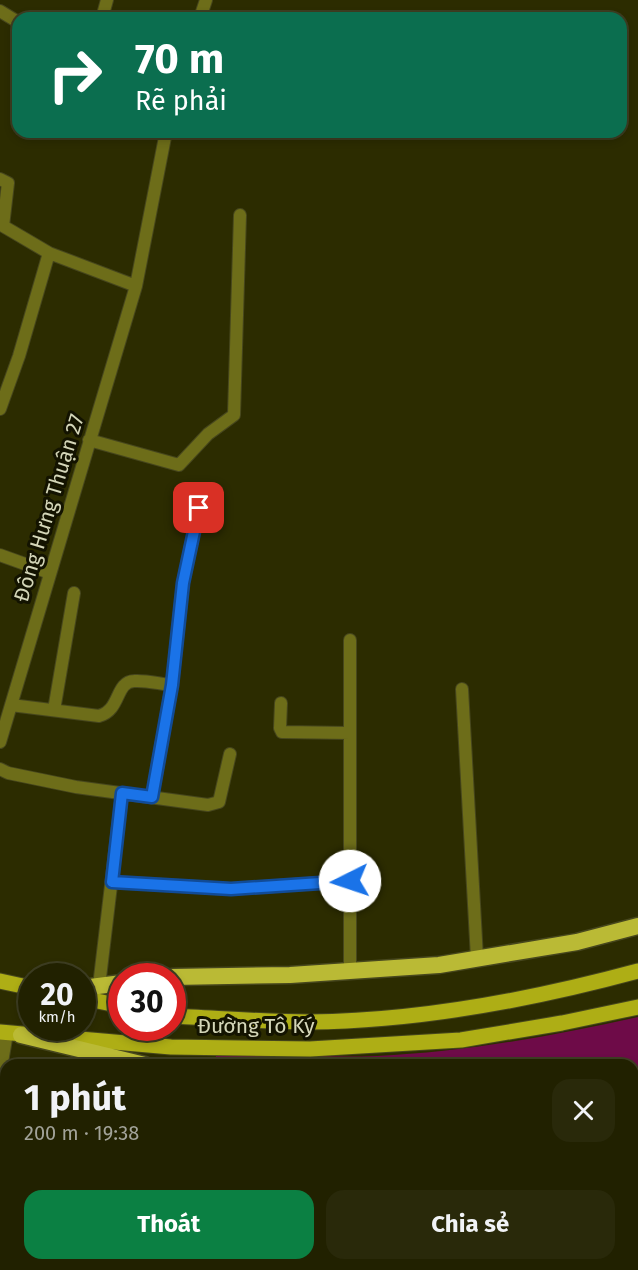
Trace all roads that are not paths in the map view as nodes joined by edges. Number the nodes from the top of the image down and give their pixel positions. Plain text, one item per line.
1 (165, 138) edge
2 (0, 180) edge
3 (240, 215) dead end
4 (2, 226) edge
5 (49, 253) junction
6 (136, 286) junction
7 (0, 409) edge
8 (89, 440) junction
9 (199, 508) dead end
10 (0, 555) edge
11 (50, 573) junction
12 (74, 593) dead end
13 (350, 640) dead end
14 (172, 685) junction
15 (462, 689) dead end
16 (281, 703) dead end
17 (11, 705) junction
18 (54, 710) junction
19 (350, 734) junction
20 (0, 742) edge
21 (230, 754) dead end
22 (0, 769) edge
23 (122, 793) junction
24 (152, 797) junction
25 (350, 881) junction
26 (112, 882) junction
27 (638, 926) edge
28 (477, 958) junction
29 (96, 963) edge
30 (350, 971) junction
31 (638, 971) edge
32 (186, 977) edge
33 (0, 981) edge
34 (18, 985) edge
35 (638, 1007) edge
36 (186, 1017) edge
37 (9, 1034) edge
38 (3, 1059) edge
39 (119, 1059) edge

1 - 6 street, Đông Hưng Thuận 27
2 - 4 street
3 - 8 street
4 - 5 street
5 - 6 street
5 - 7 street
6 - 8 street, Đông Hưng Thuận 27
8 - 11 street, Đông Hưng Thuận 27
9 - 14 street
10 - 11 street
11 - 17 street, Đông Hưng Thuận 27
12 - 18 street
13 - 19 street
14 - 18 street
14 - 24 street
15 - 28 street
16 - 19 street
17 - 18 street
17 - 20 street, Đông Hưng Thuận 27
19 - 25 street
21 - 24 street
22 - 23 street
23 - 24 street
23 - 26 street
25 - 26 street
25 - 30 street
26 - 29 street
27 - 28 highway
28 - 30 highway
30 - 32 highway
31 - 36 main road, Đường Tô Ký
33 - 34 main road
35 - 37 main road, Đường Tô Ký
37 - 38 street
37 - 39 highway

